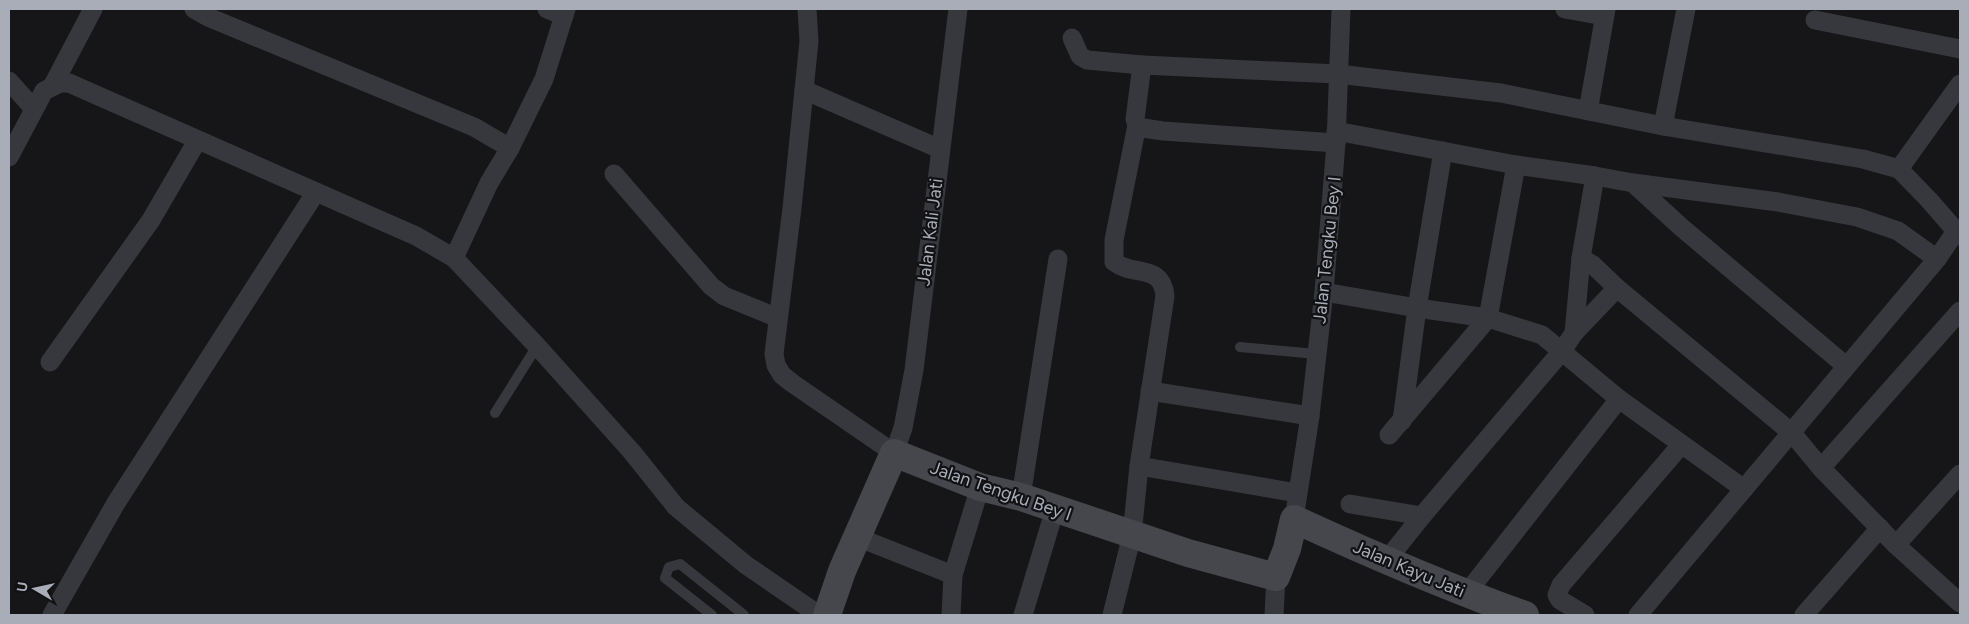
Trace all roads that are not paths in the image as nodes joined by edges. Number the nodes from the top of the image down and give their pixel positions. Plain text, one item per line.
1 (93, 9) edge
2 (194, 9) edge
3 (547, 9) edge
4 (807, 9) edge
5 (958, 9) edge
6 (1341, 9) edge
7 (1564, 9) edge
8 (1686, 9) edge
9 (565, 13) edge
10 (1605, 13) edge
11 (1815, 20) dead end
12 (1072, 38) dead end
13 (1960, 49) edge
14 (1142, 65) junction
15 (1338, 74) junction
16 (9, 81) edge
17 (1960, 84) edge
18 (53, 85) junction
19 (804, 90) junction
20 (34, 109) junction
21 (1588, 111) junction
22 (1137, 125) junction
23 (1663, 126) junction
24 (1336, 137) junction
25 (197, 141) junction
26 (510, 148) junction
27 (940, 149) junction
28 (1443, 151) junction
29 (9, 158) edge
30 (1516, 165) junction
31 (1899, 169) junction
32 (614, 174) dead end
33 (1595, 176) junction
34 (1633, 183) junction
35 (316, 192) junction
36 (1958, 234) edge
37 (454, 258) junction
38 (1581, 258) junction
39 (1058, 259) dead end
40 (1936, 260) junction
41 (1617, 288) junction
42 (1324, 292) junction
43 (1417, 308) junction
44 (1960, 311) edge
45 (778, 318) junction
46 (1488, 318) junction
47 (1574, 333) junction
48 (537, 346) junction
49 (1240, 347) dead end
50 (1562, 351) junction
51 (1316, 354) junction
52 (50, 362) dead end
53 (1846, 366) junction
54 (1150, 391) junction
55 (1619, 399) junction
56 (495, 413) dead end
57 (1310, 416) junction
58 (1402, 421) junction
59 (1792, 433) junction
60 (1388, 435) dead end
61 (1680, 445) junction
62 (894, 453) junction
63 (1139, 466) junction
64 (1821, 468) junction
65 (1960, 474) edge
66 (980, 487) junction
67 (1744, 489) junction
68 (1021, 497) junction
69 (1350, 504) dead end
70 (1295, 506) junction
71 (1055, 509) junction
72 (1422, 516) junction
73 (1880, 528) junction
74 (1132, 535) junction
75 (857, 537) junction
76 (1896, 545) junction
77 (1386, 561) junction
78 (952, 575) junction
79 (1276, 577) junction
80 (1466, 594) junction
81 (1960, 603) edge
82 (52, 615) edge
83 (712, 615) edge
84 (744, 615) edge
85 (819, 615) edge
86 (827, 615) edge
87 (951, 615) edge
88 (1023, 615) edge
89 (1112, 615) edge
90 (1274, 615) edge
91 (1525, 615) edge
92 (1586, 615) edge
93 (1638, 615) edge
94 (1804, 615) edge

1 - 18 street
2 - 26 street
3 - 9 street
4 - 19 street
5 - 27 street, Jalan Kali Jati
6 - 15 street, Jalan Tengku Bey I
7 - 10 street
8 - 23 street
9 - 26 street
10 - 21 street
11 - 13 street
12 - 14 street
14 - 15 street
14 - 22 street
15 - 21 street
15 - 24 street, Jalan Tengku Bey I
16 - 20 street
17 - 31 street
18 - 20 street
18 - 25 street
19 - 27 street
19 - 45 street
20 - 29 street
21 - 23 street
22 - 24 street
22 - 54 street
23 - 31 street
24 - 28 street
24 - 42 street, Jalan Tengku Bey I
25 - 35 street
25 - 52 street
26 - 37 street
27 - 62 street, Jalan Kali Jati
28 - 30 street
28 - 43 street
30 - 33 street
30 - 46 street
31 - 36 street
32 - 45 street
33 - 34 street
33 - 38 street
34 - 40 street
34 - 53 street
35 - 37 street
35 - 82 street
36 - 40 street
37 - 48 street
38 - 41 street
38 - 47 street
39 - 68 street
40 - 53 street
41 - 47 street
41 - 59 street
42 - 43 street
42 - 51 street, Jalan Tengku Bey I
43 - 46 street
43 - 58 street
44 - 64 street
45 - 62 street
46 - 50 street
46 - 58 street
47 - 50 street
48 - 56 lane
48 - 85 street
49 - 51 lane
50 - 55 street
50 - 72 street
51 - 57 street, Jalan Tengku Bey I
53 - 59 street
54 - 57 street
54 - 63 street
55 - 61 street
55 - 80 street
57 - 70 street, Jalan Tengku Bey I
58 - 60 street
59 - 64 street
59 - 67 street
61 - 67 street
61 - 92 street
62 - 66 street, Jalan Tengku Bey I
62 - 75 street
63 - 70 street
63 - 74 street
64 - 73 street
65 - 76 street
66 - 68 street, Jalan Tengku Bey I
66 - 78 street
67 - 93 street
68 - 71 street, Jalan Tengku Bey I
69 - 72 street
70 - 77 street, Jalan Kayu Jati
70 - 79 street, Jalan Tengku Bey I
71 - 74 street, Jalan Tengku Bey I
71 - 88 street
72 - 77 street
73 - 76 street
73 - 94 street
74 - 79 street, Jalan Tengku Bey I
74 - 89 street
75 - 78 street
75 - 86 street
76 - 81 street
77 - 80 street, Jalan Kayu Jati
78 - 87 street
79 - 90 street, Jalan Tengku Bey I
80 - 91 street, Jalan Kayu Jati
83 - 84 lane

